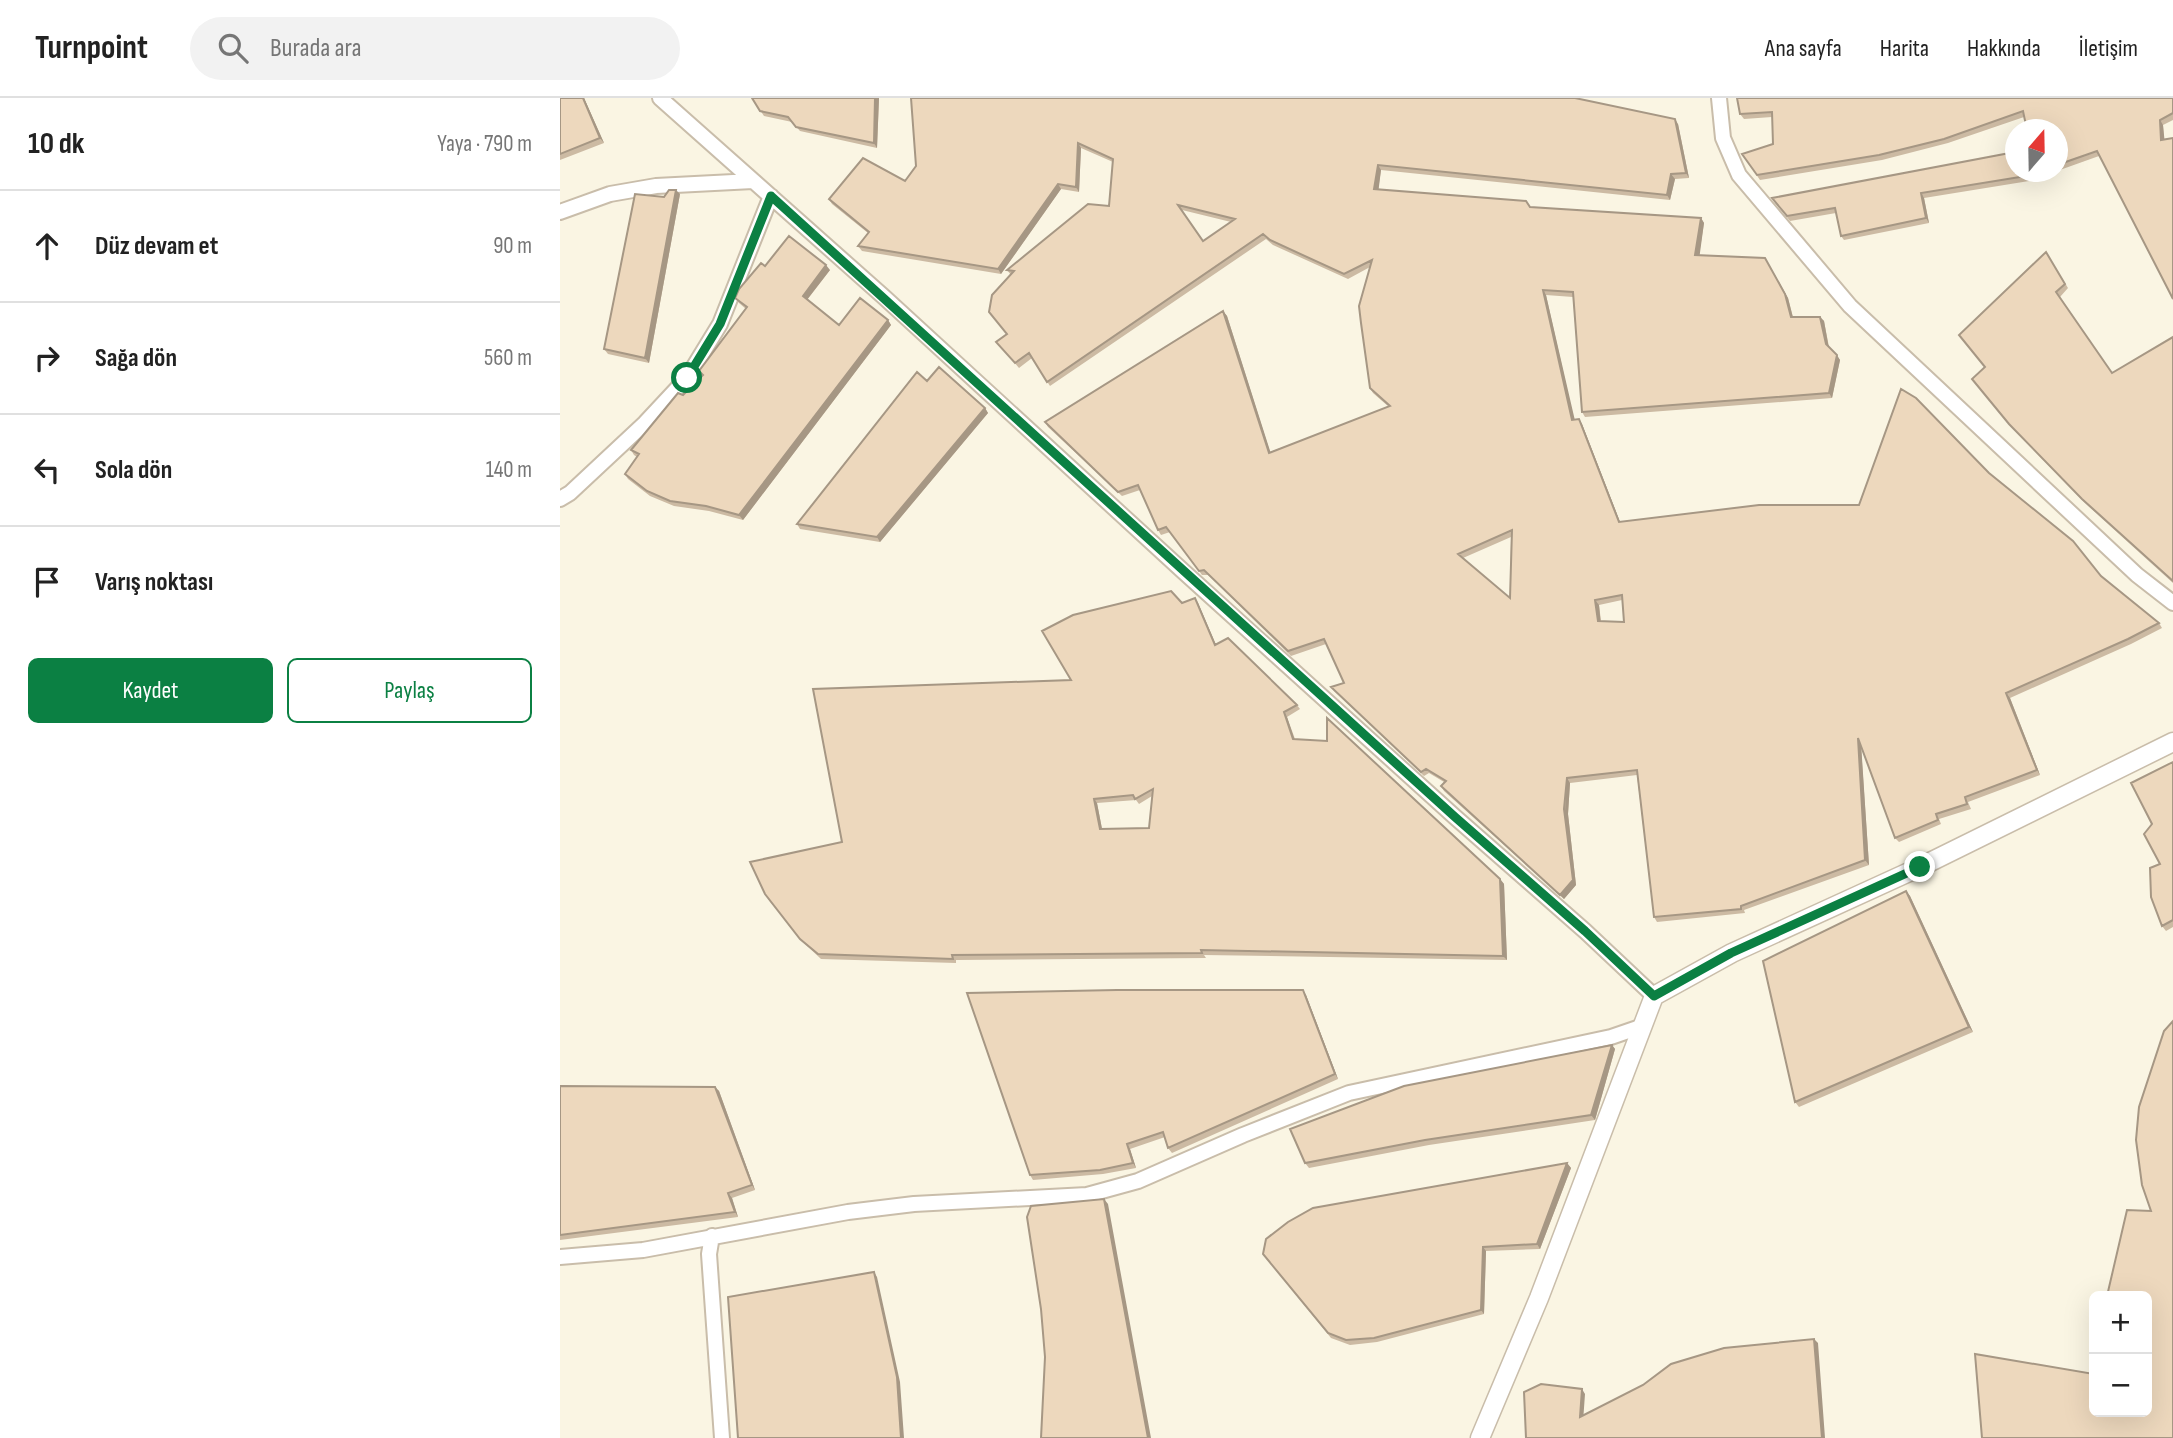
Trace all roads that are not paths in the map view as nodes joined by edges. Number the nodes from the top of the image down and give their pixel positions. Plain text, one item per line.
1 (660, 98) edge
2 (1719, 98) edge
3 (753, 181) junction
4 (771, 196) junction
5 (560, 212) edge
6 (560, 499) edge
7 (2173, 603) edge
8 (2173, 742) edge
9 (1654, 996) junction
10 (1643, 1026) junction
11 (712, 1236) junction
12 (560, 1257) edge
13 (722, 1438) edge
14 (1480, 1438) edge

1 - 3 street
2 - 7 street
3 - 4 street
3 - 5 street
4 - 6 street
4 - 9 street
8 - 9 street
9 - 10 street
10 - 11 street
10 - 14 street
11 - 12 street
11 - 13 street

